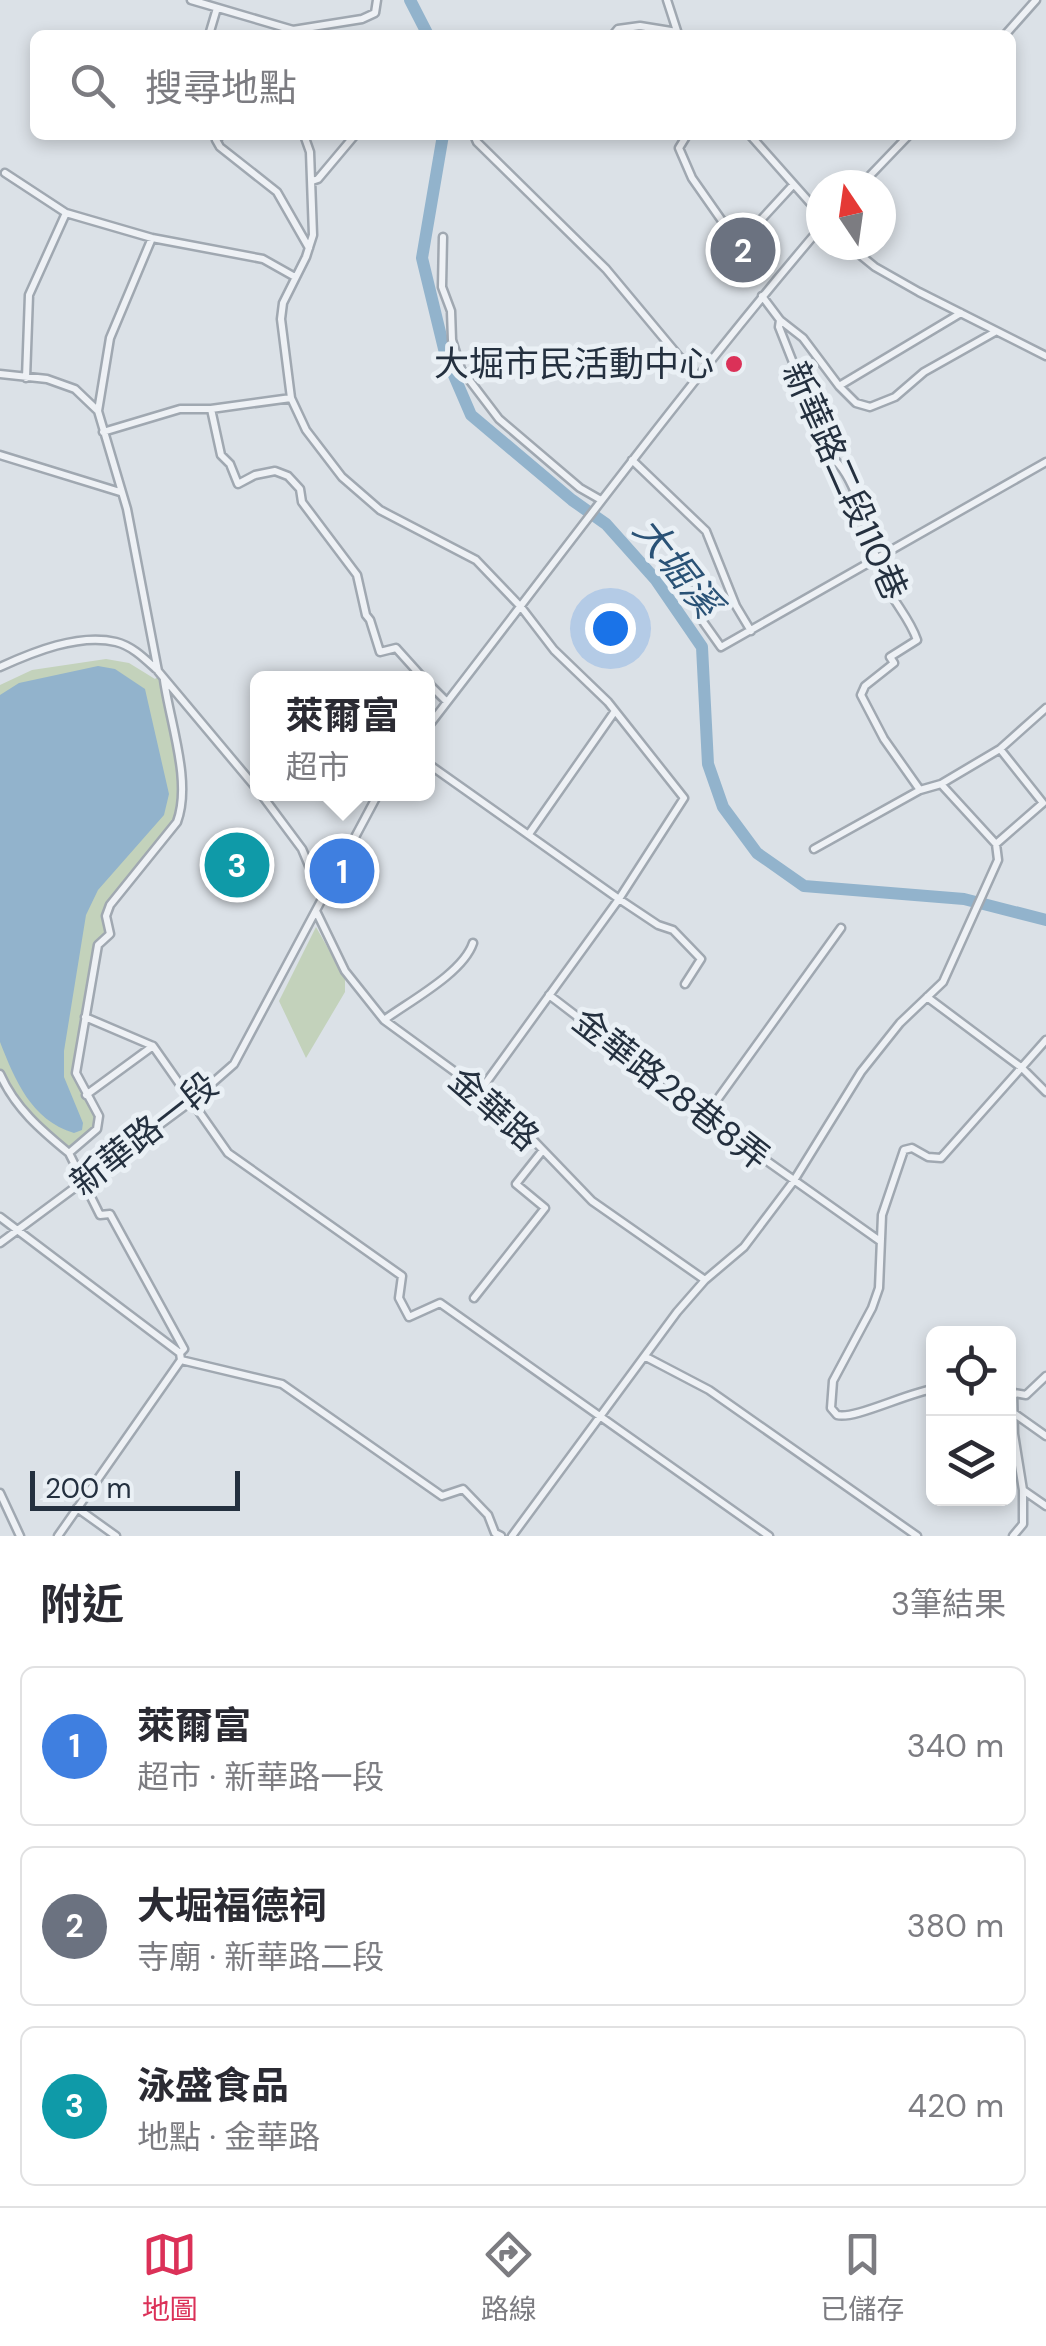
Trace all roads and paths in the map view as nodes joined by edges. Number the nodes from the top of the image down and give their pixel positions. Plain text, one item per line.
1 (191, 0) edge
2 (377, 0) edge
3 (667, 0) edge
4 (1036, 0) edge
5 (217, 8) junction
6 (210, 30) edge
7 (284, 30) edge
8 (308, 30) edge
9 (617, 30) edge
10 (658, 30) edge
11 (676, 30) edge
12 (1009, 30) edge
13 (216, 140) edge
14 (306, 140) edge
15 (352, 140) edge
16 (476, 140) edge
17 (684, 140) edge
18 (754, 140) edge
19 (904, 140) edge
20 (875, 170) edge
21 (5, 173) dead end
22 (312, 180) junction
23 (793, 184) junction
24 (806, 198) edge
25 (66, 213) junction
26 (152, 238) junction
27 (443, 238) dead end
28 (806, 245) edge
29 (309, 248) junction
30 (866, 260) edge
31 (295, 278) junction
32 (762, 296) junction
33 (961, 313) junction
34 (780, 320) junction
35 (995, 332) junction
36 (1046, 356) edge
37 (0, 374) edge
38 (26, 378) junction
39 (696, 378) junction
40 (839, 386) junction
41 (291, 398) junction
42 (211, 409) junction
43 (98, 411) junction
44 (104, 432) junction
45 (0, 454) edge
46 (632, 460) junction
47 (1046, 462) edge
48 (120, 492) junction
49 (601, 500) junction
50 (674, 559) dead end
51 (876, 560) junction
52 (521, 607) junction
53 (751, 631) junction
54 (0, 666) edge
55 (158, 670) junction
56 (417, 671) edge
57 (164, 680) junction
58 (435, 690) edge
59 (447, 702) junction
60 (1046, 708) edge
61 (615, 711) junction
62 (435, 718) edge
63 (1000, 748) junction
64 (435, 768) edge
65 (250, 780) edge
66 (941, 784) junction
67 (920, 790) junction
68 (266, 801) edge
69 (374, 801) edge
70 (1044, 804) edge
71 (530, 834) junction
72 (996, 844) junction
73 (814, 849) dead end
74 (322, 895) junction
75 (620, 898) junction
76 (316, 909) junction
77 (841, 928) dead end
78 (473, 944) dead end
79 (685, 984) dead end
80 (549, 996) junction
81 (927, 998) junction
82 (85, 1018) junction
83 (384, 1020) junction
84 (1046, 1040) edge
85 (153, 1046) junction
86 (1022, 1068) junction
87 (0, 1074) edge
88 (480, 1091) junction
89 (1046, 1092) edge
90 (86, 1095) junction
91 (193, 1100) junction
92 (704, 1118) junction
93 (543, 1150) junction
94 (69, 1153) junction
95 (85, 1180) junction
96 (793, 1182) junction
97 (0, 1217) edge
98 (18, 1231) junction
99 (880, 1241) junction
100 (0, 1243) edge
101 (705, 1280) junction
102 (474, 1298) dead end
103 (180, 1357) junction
104 (646, 1357) junction
105 (1046, 1376) edge
106 (926, 1391) edge
107 (1016, 1392) edge
108 (1016, 1415) edge
109 (1014, 1416) edge
110 (603, 1417) junction
111 (1046, 1436) edge
112 (1023, 1490) junction
113 (0, 1493) edge
114 (1046, 1506) edge
115 (76, 1508) junction
116 (20, 1536) edge
117 (58, 1536) edge
118 (116, 1536) edge
119 (501, 1536) edge
120 (512, 1536) edge
121 (770, 1536) edge
122 (917, 1536) edge
123 (1013, 1536) edge

1 - 5 street
2 - 8 street
3 - 11 street
4 - 12 street
5 - 6 street
5 - 7 street
9 - 10 street
13 - 29 street
14 - 22 street
15 - 22 street
16 - 39 street
17 - 23 street
18 - 23 street
19 - 20 street
21 - 25 street
22 - 29 street
23 - 24 street
25 - 26 street
25 - 38 street
26 - 31 street
26 - 43 street
27 - 49 street
28 - 32 street
29 - 31 street
30 - 33 street
31 - 41 street
32 - 34 street
32 - 39 street
33 - 35 street
33 - 40 street
34 - 40 street
34 - 51 street, 新華路二段110巷
35 - 36 street
35 - 40 street
37 - 38 street
38 - 43 street
39 - 46 street
41 - 42 street
41 - 52 street
42 - 44 street
42 - 56 street
43 - 44 street
44 - 48 street
45 - 48 street
46 - 49 street
46 - 53 street
47 - 51 street
48 - 55 street
49 - 52 street
50 - 53 street
51 - 53 street
51 - 67 street, 新華路二段110巷
52 - 59 street
52 - 61 street
54 - 55 street
55 - 57 street
57 - 65 street
57 - 82 street
58 - 59 street
59 - 62 street
60 - 63 street
61 - 71 street
61 - 75 street
63 - 66 street
63 - 70 street
64 - 71 street
66 - 67 street
66 - 72 street
67 - 73 street
68 - 74 street
69 - 74 street, 新華路一段
70 - 72 street
71 - 75 street
72 - 81 street
74 - 76 street, 新華路一段
75 - 79 street
75 - 80 street
76 - 83 street, 金華路
76 - 91 street, 新華路一段
77 - 92 street
78 - 83 street
80 - 88 street
80 - 92 street, 金華路28巷8弄
81 - 86 street
81 - 96 street
82 - 85 street
82 - 90 street
83 - 88 street, 金華路
84 - 86 street
85 - 90 street
85 - 91 street
86 - 89 street
86 - 99 street
87 - 94 street
88 - 93 street, 金華路
90 - 94 street
91 - 95 street, 新華路一段
91 - 110 street
92 - 96 street, 金華路28巷8弄
93 - 101 street, 金華路
93 - 102 street
94 - 95 street
95 - 98 street, 新華路一段
95 - 103 street
96 - 99 street, 金華路28巷8弄
96 - 101 street
97 - 98 street
98 - 100 street, 新華路一段
98 - 103 street
99 - 106 street
101 - 104 street
103 - 115 street
103 - 119 street
104 - 110 street
104 - 122 street
105 - 107 street
108 - 111 street
109 - 112 street
110 - 120 street
110 - 121 street
112 - 114 street
112 - 123 street
113 - 116 street
115 - 117 street
115 - 118 street

